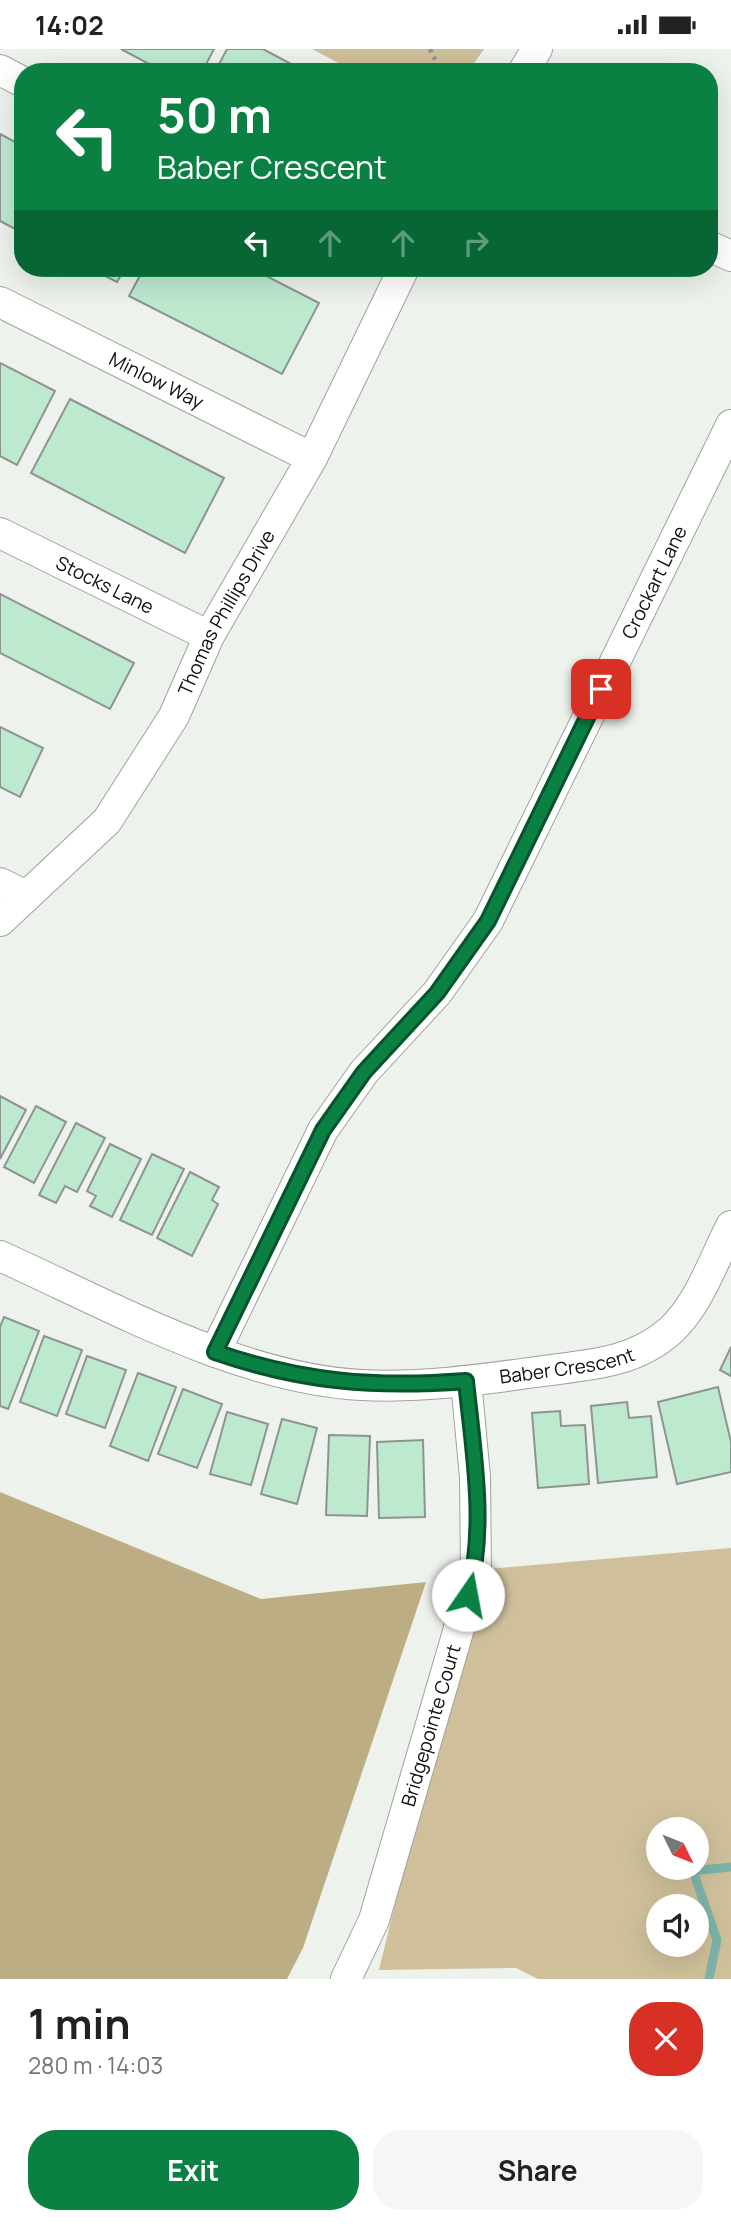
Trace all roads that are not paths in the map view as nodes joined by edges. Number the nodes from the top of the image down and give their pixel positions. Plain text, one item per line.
1 (391, 277) edge
2 (0, 302) edge
3 (731, 425) edge
4 (312, 458) junction
5 (0, 533) edge
6 (209, 636) junction
7 (0, 883) edge
8 (26, 896) junction
9 (0, 921) edge
10 (731, 1226) edge
11 (0, 1257) edge
12 (215, 1352) junction
13 (466, 1381) junction
14 (346, 1979) edge

1 - 4 street, Thomas Phillips Drive
2 - 4 street, Minlow Way
3 - 12 street, Crockart Lane
4 - 6 street, Thomas Phillips Drive
5 - 6 street, Stocks Lane
6 - 8 street, Thomas Phillips Drive
7 - 8 street
8 - 9 street, Thomas Phillips Drive
10 - 13 street, Baber Crescent
11 - 12 street, Baber Crescent
12 - 13 street, Baber Crescent
13 - 14 street, Bridgepointe Court

